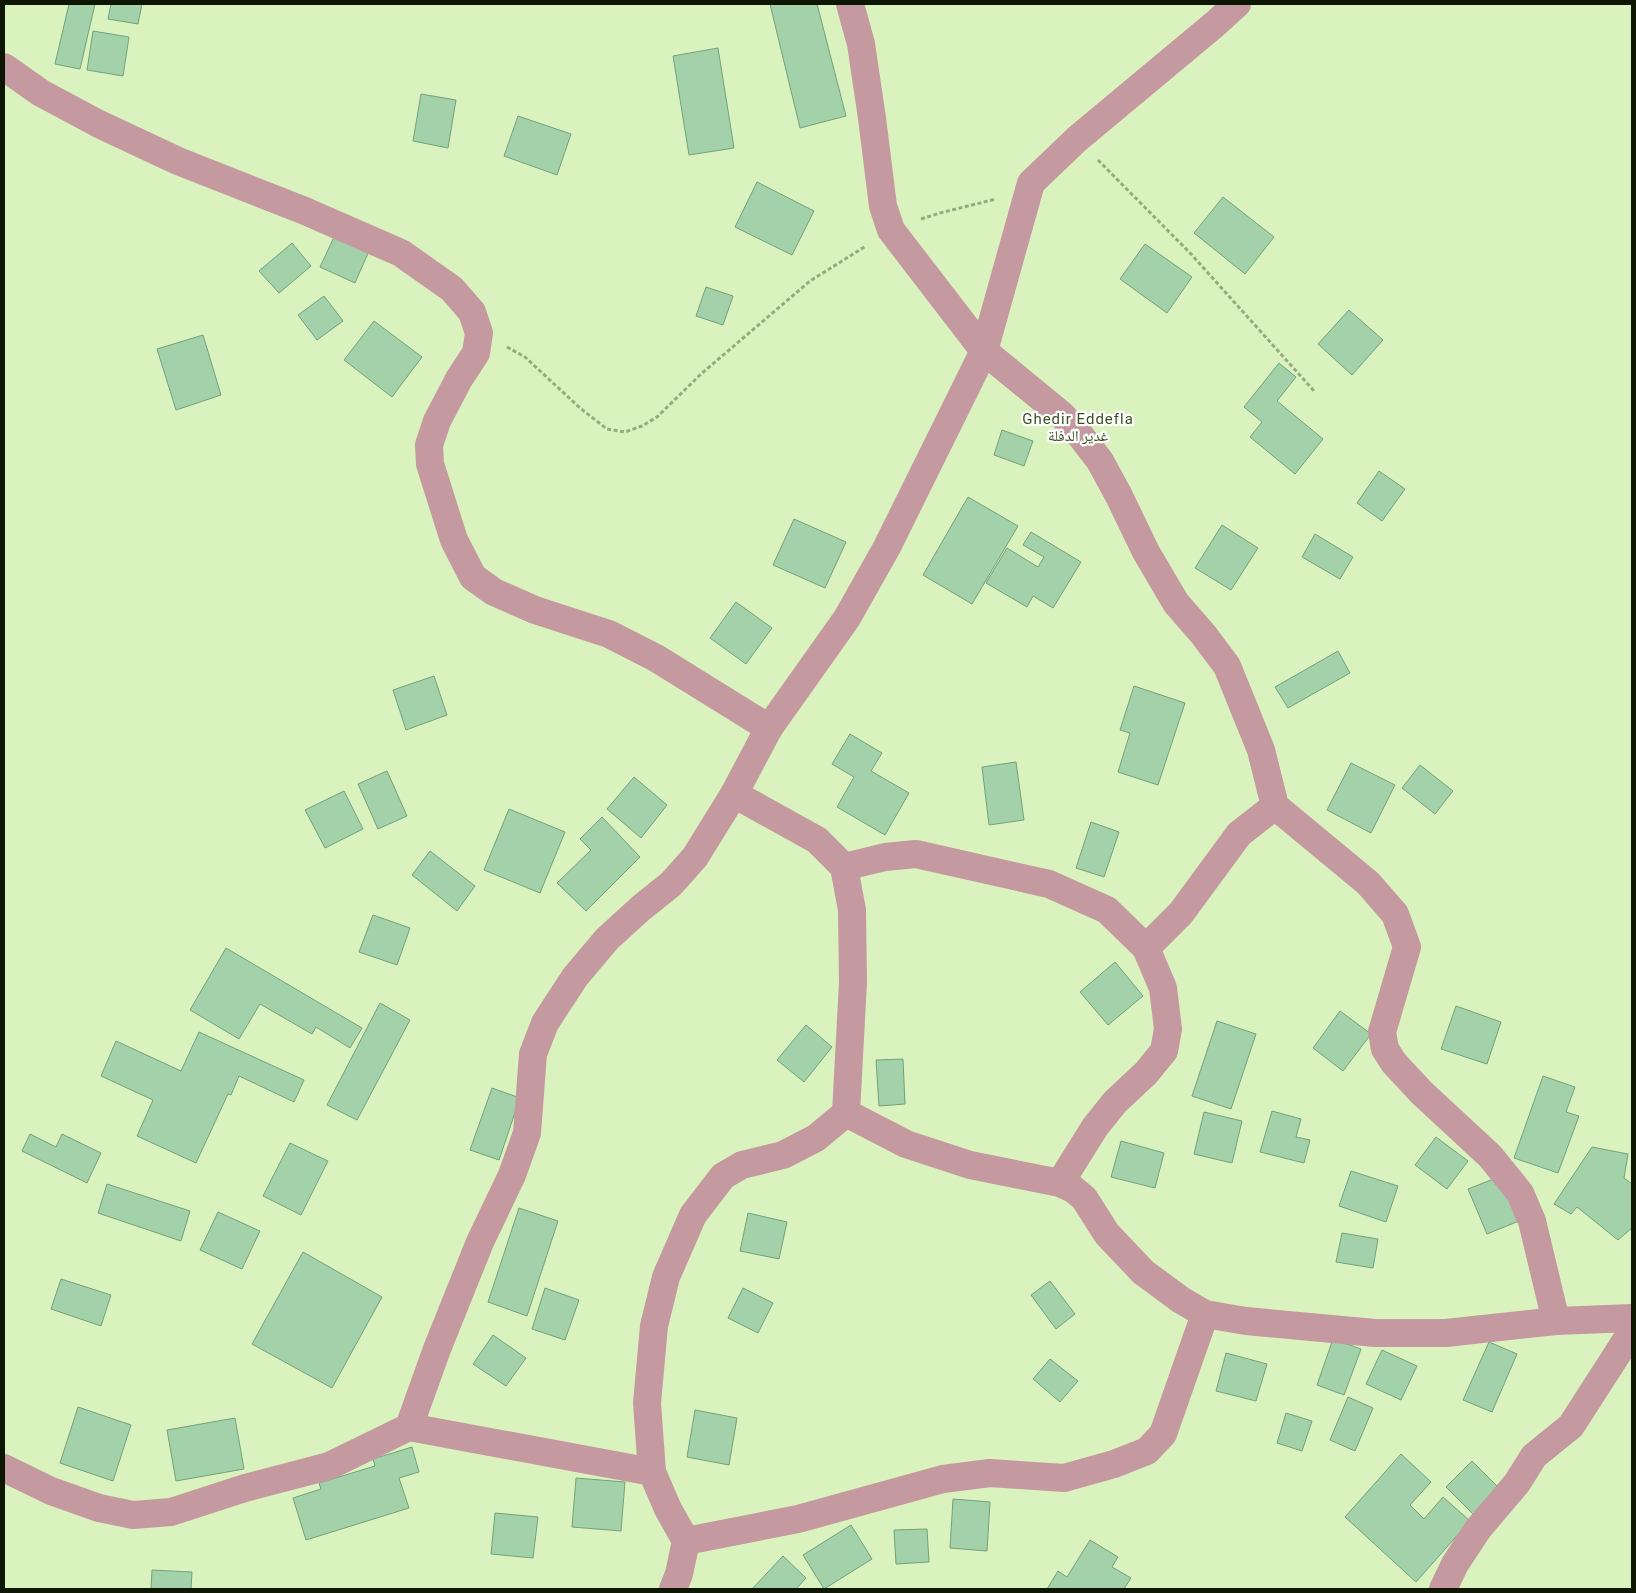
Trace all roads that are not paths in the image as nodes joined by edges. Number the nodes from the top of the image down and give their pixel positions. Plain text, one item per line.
1 (850, 4) edge
2 (1238, 4) edge
3 (4, 67) edge
4 (984, 351) junction
5 (769, 728) junction
6 (734, 794) junction
7 (1274, 806) junction
8 (844, 866) junction
9 (1146, 948) junction
10 (846, 1113) junction
11 (1060, 1183) junction
12 (1205, 1314) junction
13 (1632, 1318) edge
14 (1556, 1321) junction
15 (1632, 1331) edge
16 (410, 1428) junction
17 (4, 1468) edge
18 (652, 1472) junction
19 (686, 1541) junction
20 (673, 1589) edge
21 (1443, 1589) edge

1 - 4 street
2 - 4 street
3 - 5 street
4 - 5 street
4 - 7 street
5 - 6 street
6 - 8 street
6 - 16 street
7 - 9 street
7 - 14 street
8 - 9 street
8 - 10 street
9 - 11 street
10 - 11 street
10 - 18 street
11 - 12 street
12 - 14 street
12 - 19 street
13 - 14 street
15 - 21 street
16 - 17 street
16 - 18 street
18 - 19 street
19 - 20 street

